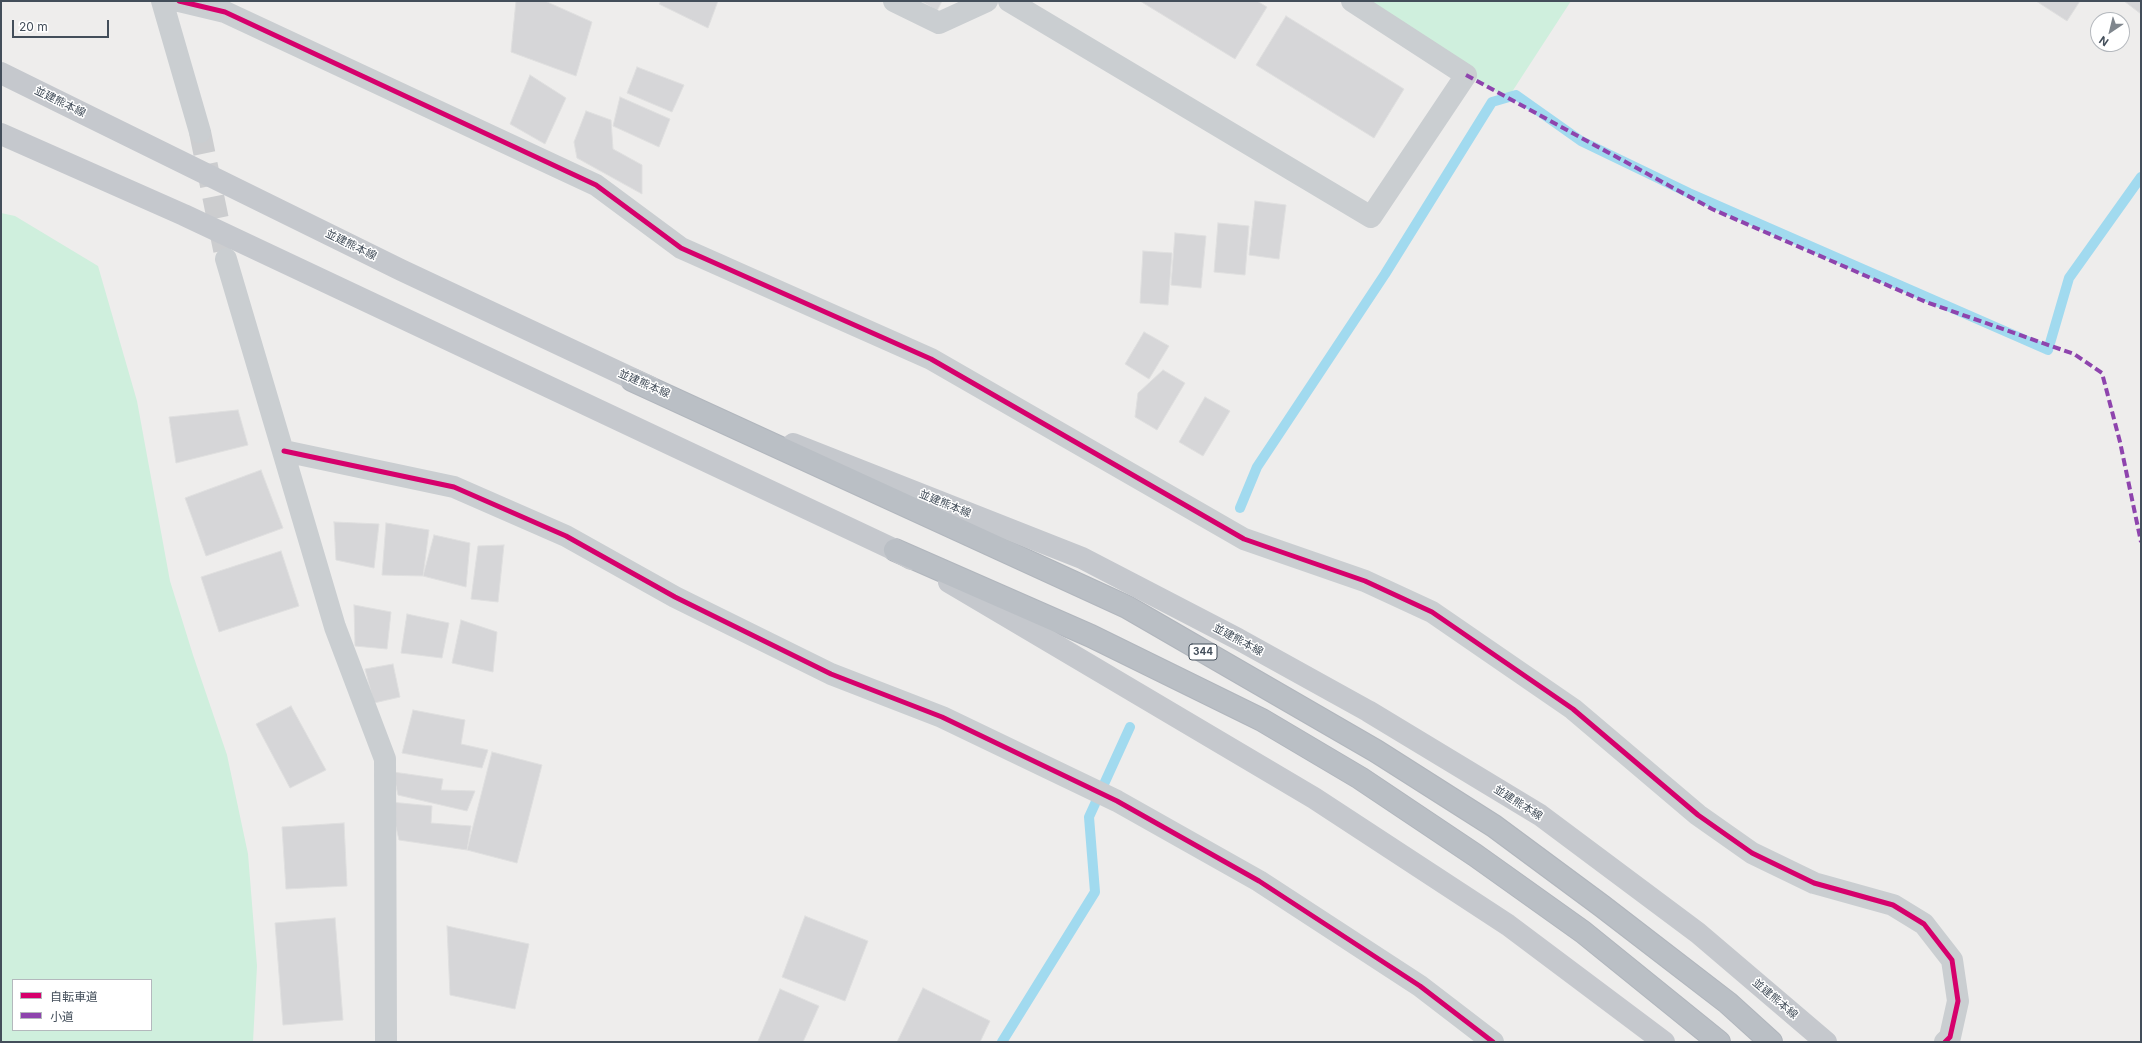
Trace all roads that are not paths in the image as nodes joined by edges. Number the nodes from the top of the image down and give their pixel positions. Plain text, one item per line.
1 (162, 1) edge
2 (179, 1) edge
3 (894, 1) edge
4 (987, 1) edge
5 (1009, 1) edge
6 (1352, 1) edge
7 (1, 73) edge
8 (200, 132) tunnel mouth
9 (1, 134) edge
10 (226, 260) tunnel mouth
11 (632, 380) junction
12 (284, 451) junction
13 (894, 550) junction
14 (1712, 1036) edge
15 (386, 1042) edge
16 (1492, 1042) edge
17 (1664, 1042) edge
18 (1771, 1042) edge
19 (1826, 1042) edge
20 (1945, 1042) edge

1 - 8 street
2 - 20 street
3 - 4 street
5 - 6 street
7 - 11 main road, 並建熊本線
9 - 13 main road
10 - 12 street
11 - 18 highway, 344
11 - 19 main road, 並建熊本線
12 - 15 street
12 - 16 street
13 - 14 highway
13 - 17 main road

